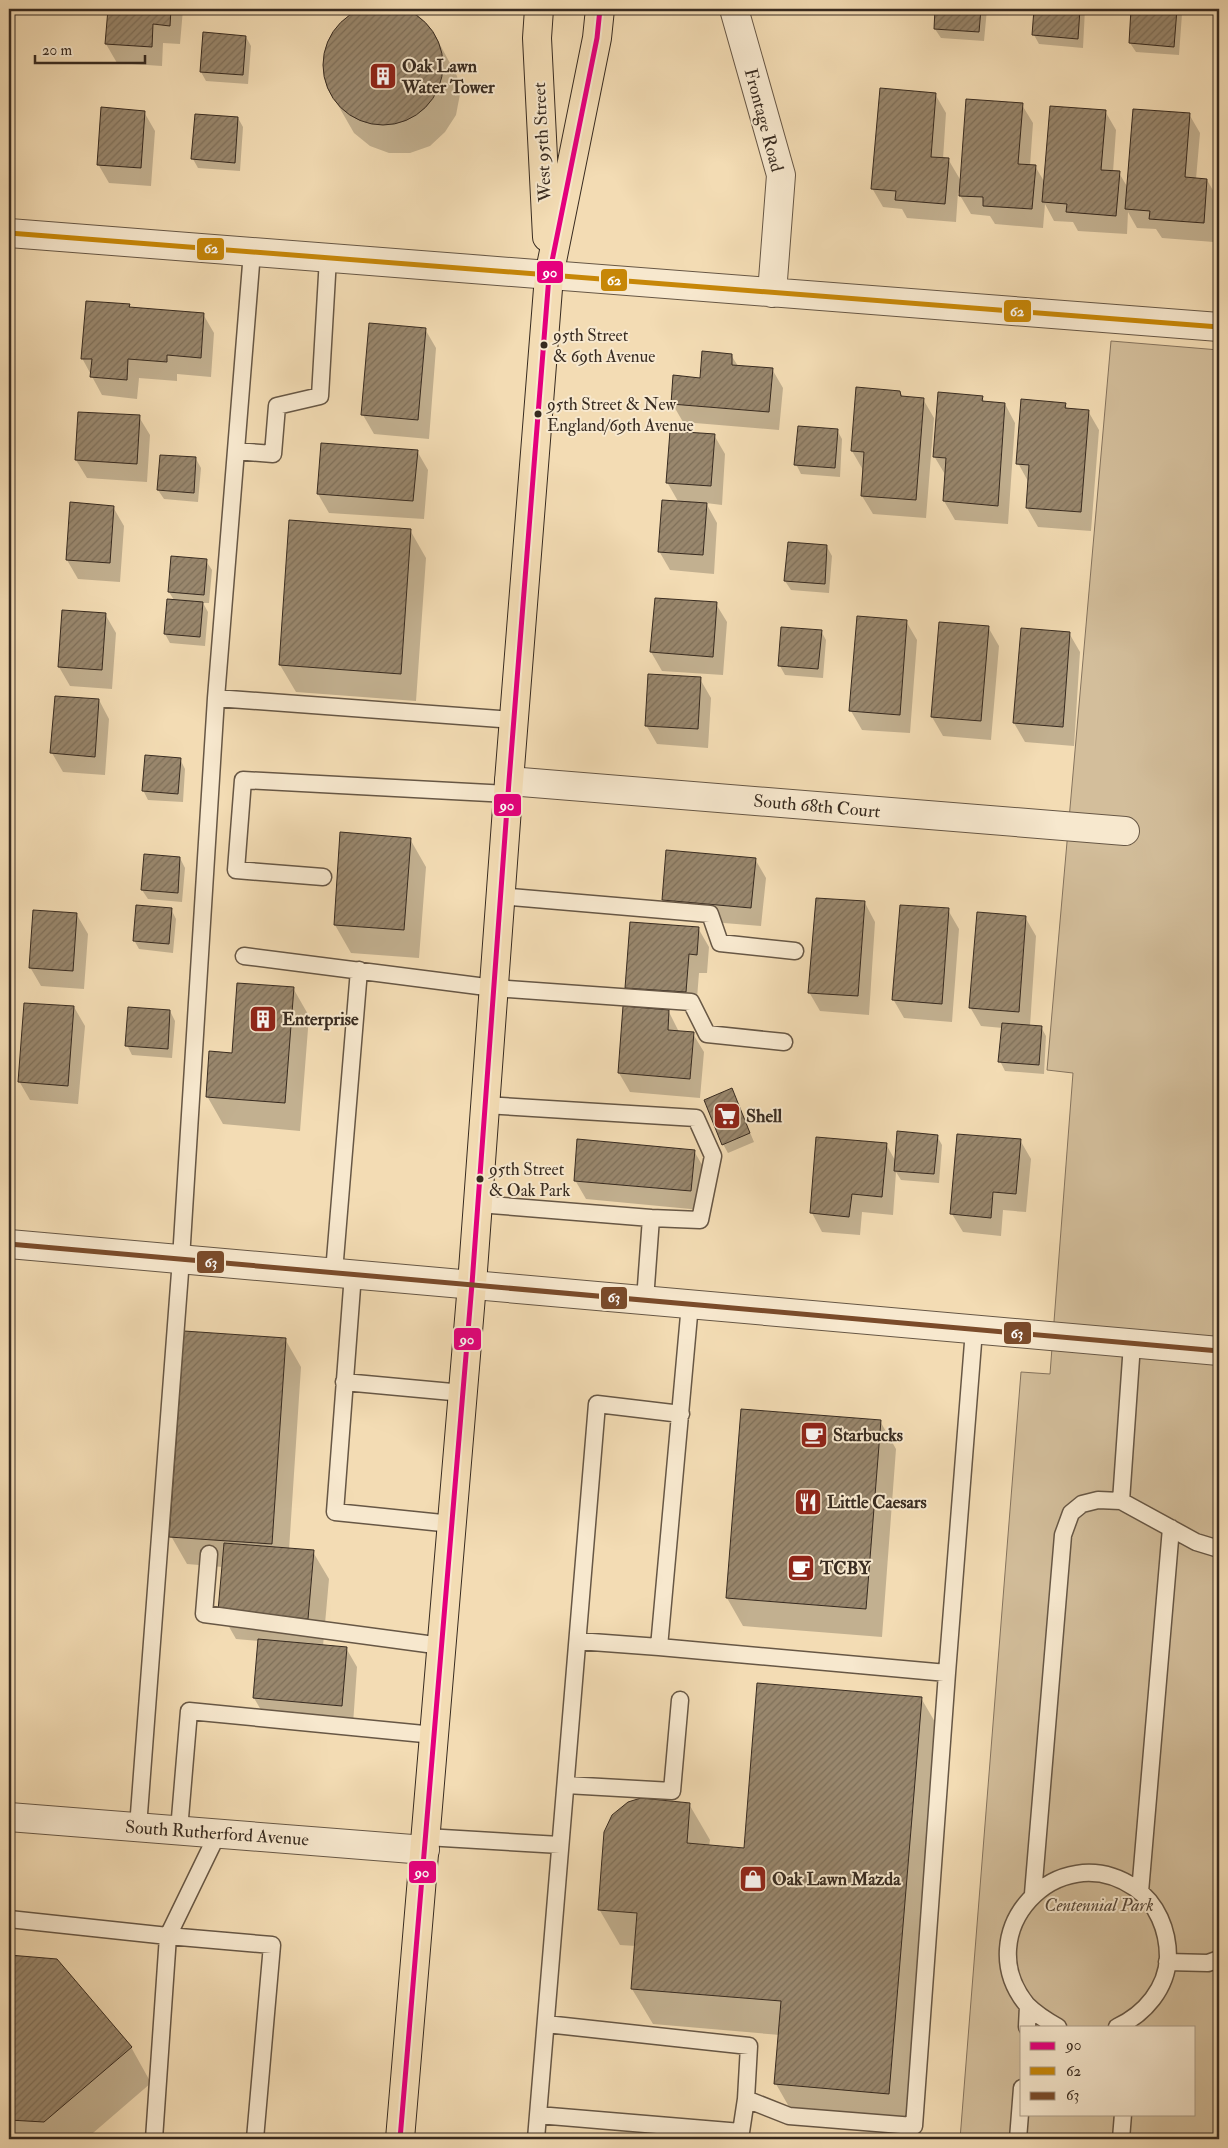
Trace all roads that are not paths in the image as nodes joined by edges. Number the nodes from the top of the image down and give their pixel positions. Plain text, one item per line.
1 (539, 9) edge
2 (600, 9) edge
3 (734, 9) edge
4 (9, 233) edge
5 (252, 252) junction
6 (328, 258) junction
7 (549, 276) junction
8 (772, 293) junction
9 (1219, 327) edge
10 (236, 451) junction
11 (216, 698) junction
12 (514, 720) junction
13 (508, 787) junction
14 (1125, 831) dead end
15 (323, 877) dead end
16 (500, 896) junction
17 (795, 950) dead end
18 (244, 956) dead end
19 (359, 970) junction
20 (494, 988) junction
21 (784, 1042) dead end
22 (485, 1105) junction
23 (478, 1204) junction
24 (651, 1218) junction
25 (9, 1244) edge
26 (181, 1259) junction
27 (343, 1273) junction
28 (472, 1284) junction
29 (645, 1300) junction
30 (690, 1304) junction
31 (974, 1330) junction
32 (1132, 1344) junction
33 (1219, 1351) edge
34 (344, 1382) junction
35 (463, 1393) junction
36 (681, 1414) junction
37 (1121, 1502) junction
38 (452, 1524) junction
39 (1170, 1528) junction
40 (1219, 1550) edge
41 (209, 1554) dead end
42 (578, 1640) junction
43 (442, 1646) junction
44 (659, 1647) junction
45 (947, 1673) junction
46 (680, 1700) dead end
47 (434, 1735) junction
48 (566, 1785) junction
49 (9, 1817) edge
50 (138, 1827) junction
51 (179, 1830) junction
52 (218, 1833) junction
53 (425, 1843) junction
54 (560, 1846) junction
55 (1140, 1892) junction
56 (1033, 1894) junction
57 (9, 1919) edge
58 (168, 1936) junction
59 (1219, 1960) edge
60 (1168, 1962) junction
61 (1028, 2006) junction
62 (546, 2024) junction
63 (1125, 2025) edge
64 (1027, 2026) edge
65 (1056, 2026) edge
66 (746, 2099) junction
67 (1020, 2114) edge
68 (538, 2115) junction
69 (1123, 2116) edge
70 (154, 2139) edge
71 (255, 2139) edge
72 (400, 2139) edge
73 (536, 2139) edge
74 (1018, 2139) edge
75 (1121, 2139) edge

1 - 7 main road, West 95th Street
2 - 7 main road, West 95th Street
3 - 8 street, Frontage Road
4 - 5 street
5 - 6 street
5 - 10 lane
6 - 7 street
6 - 10 lane
7 - 8 street
7 - 12 main road, West 95th Street
8 - 9 street
10 - 11 lane
11 - 12 lane
11 - 26 lane
12 - 13 main road, West 95th Street
13 - 14 street, South 68th Court
13 - 15 lane
13 - 16 main road, West 95th Street
16 - 17 lane
16 - 20 main road, West 95th Street
18 - 19 lane
19 - 20 lane
19 - 27 lane
20 - 21 lane
20 - 22 main road, West 95th Street
22 - 23 main road, West 95th Street
22 - 24 lane
23 - 24 lane
23 - 28 main road, West 95th Street
24 - 29 lane
25 - 26 street
26 - 27 street
26 - 50 lane
27 - 28 street
27 - 34 lane
28 - 29 street
28 - 35 main road, West 95th Street
29 - 30 street
30 - 31 street
30 - 36 lane
31 - 32 street
31 - 45 lane
32 - 33 street
32 - 37 lane
34 - 35 lane
34 - 38 lane
35 - 38 main road, West 95th Street
36 - 42 lane
36 - 44 lane
37 - 39 lane
37 - 56 lane
38 - 43 main road, West 95th Street
39 - 40 lane
39 - 55 lane
41 - 43 lane
42 - 44 lane
42 - 48 lane
43 - 47 main road, West 95th Street
44 - 45 lane
45 - 66 lane
46 - 48 lane
47 - 51 lane
47 - 53 main road, West 95th Street
48 - 54 lane
49 - 50 street, South Rutherford Avenue
50 - 51 street, South Rutherford Avenue
51 - 52 street, South Rutherford Avenue
52 - 53 street, South Rutherford Avenue
52 - 58 lane
53 - 54 lane
53 - 72 main road, West 95th Street
54 - 62 lane
55 - 56 lane
55 - 60 lane
56 - 61 lane
57 - 58 lane
58 - 70 lane
58 - 71 lane
59 - 60 lane
60 - 63 lane
61 - 64 lane
61 - 65 lane
62 - 66 lane
62 - 68 lane
66 - 68 lane
67 - 74 lane
68 - 73 lane
69 - 75 lane

